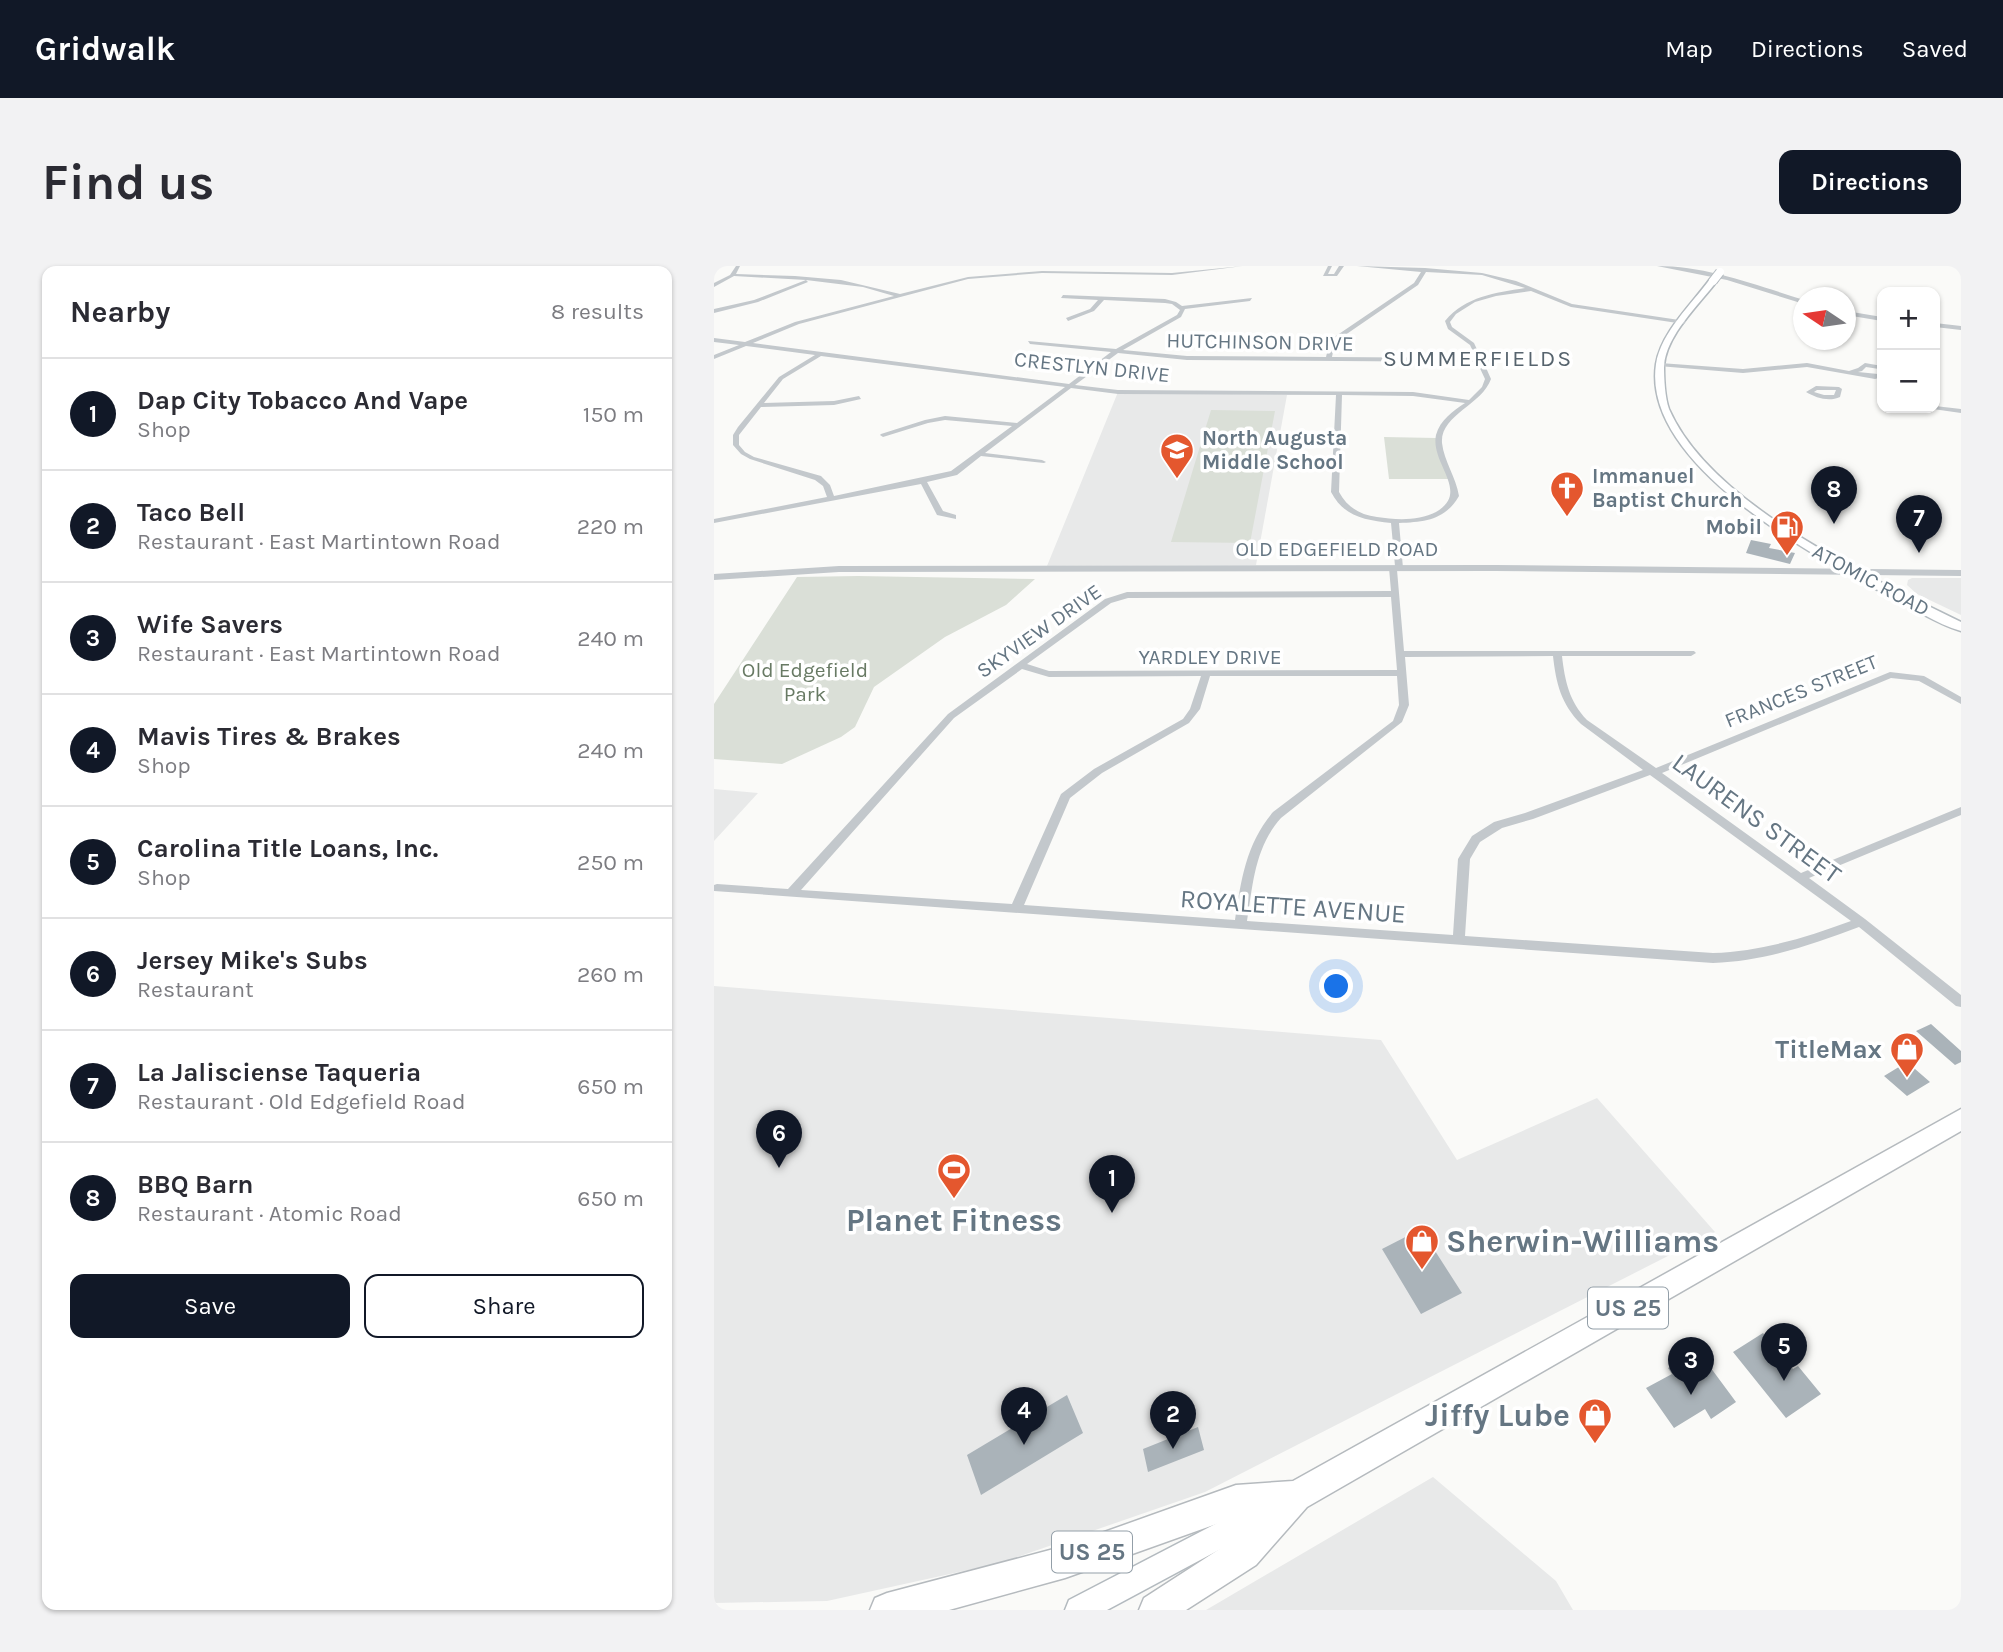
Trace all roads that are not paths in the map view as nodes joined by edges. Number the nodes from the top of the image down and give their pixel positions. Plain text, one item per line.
1 (738, 266) edge
2 (1241, 266) edge
3 (1329, 266) edge
4 (1342, 266) edge
5 (1359, 266) edge
6 (1660, 266) edge
7 (1424, 269) junction
8 (1011, 271) edge
9 (1719, 273) edge
10 (734, 275) junction
11 (809, 279) junction
12 (714, 285) edge
13 (1531, 289) junction
14 (900, 296) junction
15 (1063, 297) dead end
16 (1103, 298) junction
17 (1250, 299) dead end
18 (1793, 299) edge
19 (1182, 308) junction
20 (714, 311) edge
21 (1856, 315) edge
22 (1068, 318) dead end
23 (1877, 318) edge
24 (1684, 322) junction
25 (1940, 326) edge
26 (1961, 328) edge
27 (714, 341) edge
28 (1030, 342) dead end
29 (744, 344) junction
30 (1115, 352) junction
31 (820, 354) junction
32 (1531, 355) dead end
33 (714, 357) edge
34 (1329, 359) junction
35 (1480, 360) junction
36 (1661, 363) junction
37 (1828, 368) junction
38 (1877, 376) edge
39 (1072, 385) junction
40 (1839, 389) dead end
41 (1339, 394) junction
42 (859, 398) dead end
43 (1469, 402) junction
44 (759, 405) junction
45 (1940, 409) edge
46 (1961, 411) edge
47 (1018, 425) junction
48 (883, 435) dead end
49 (980, 454) junction
50 (1042, 463) dead end
51 (923, 481) junction
52 (831, 499) junction
53 (953, 517) dead end
54 (714, 520) edge
55 (1395, 522) junction
56 (1396, 568) junction
57 (1851, 572) junction
58 (1961, 573) edge
59 (714, 577) edge
60 (1394, 594) junction
61 (1961, 627) edge
62 (1691, 653) dead end
63 (1399, 654) junction
64 (1556, 654) junction
65 (1021, 664) junction
66 (1401, 673) junction
67 (1206, 674) junction
68 (1961, 701) edge
69 (1654, 771) junction
70 (1961, 811) edge
71 (1799, 878) junction
72 (716, 888) dead end
73 (791, 893) junction
74 (1016, 909) junction
75 (1861, 922) junction
76 (1240, 925) junction
77 (1459, 940) junction
78 (1961, 1002) edge
79 (1961, 1119) edge
80 (1296, 1496) junction
81 (887, 1610) edge
82 (1079, 1610) edge
83 (1156, 1610) edge

1 - 10 street
2 - 8 street
3 - 4 street
5 - 7 street
6 - 18 street
7 - 13 street
7 - 34 street
8 - 14 street
9 - 24 main road
10 - 11 street
10 - 12 street
11 - 14 street
11 - 20 street
13 - 24 street
13 - 35 street
14 - 29 street
15 - 16 street
16 - 19 street
16 - 22 street
17 - 19 street
19 - 30 street
21 - 23 street
24 - 36 main road
25 - 26 street
27 - 29 street, CRESTLYN DRIVE
28 - 30 street, HUTCHINSON DRIVE
29 - 31 street, CRESTLYN DRIVE
29 - 33 street
30 - 34 street, HUTCHINSON DRIVE
30 - 39 street
31 - 39 street, CRESTLYN DRIVE
31 - 44 street
32 - 35 street, HUTCHINSON DRIVE
34 - 35 street, HUTCHINSON DRIVE
35 - 43 street
36 - 37 street
36 - 57 main road, ATOMIC ROAD
37 - 38 street
37 - 40 street
39 - 41 street, CRESTLYN DRIVE
39 - 47 street
41 - 43 street, CRESTLYN DRIVE
41 - 55 street
42 - 44 street
43 - 55 street
44 - 52 street
45 - 46 street
47 - 48 street
47 - 49 street
49 - 50 street
49 - 51 street
51 - 52 street
51 - 53 street
52 - 54 street
55 - 56 street
56 - 57 street, OLD EDGEFIELD ROAD
56 - 59 street, OLD EDGEFIELD ROAD
56 - 60 street
57 - 58 street, OLD EDGEFIELD ROAD
57 - 61 main road, ATOMIC ROAD
60 - 63 street
60 - 65 street, SKYVIEW DRIVE
62 - 64 street
63 - 64 street
63 - 66 street
64 - 69 street, LAURENS STREET
65 - 67 street, YARDLEY DRIVE
65 - 73 street, SKYVIEW DRIVE
66 - 67 street, YARDLEY DRIVE
66 - 76 street
67 - 74 street
68 - 69 street, FRANCES STREET
69 - 71 street, LAURENS STREET
69 - 77 street, FRANCES STREET
70 - 71 street
71 - 75 street, LAURENS STREET
72 - 73 street, ROYALETTE AVENUE
73 - 74 street, ROYALETTE AVENUE
74 - 76 street, ROYALETTE AVENUE
75 - 77 street, ROYALETTE AVENUE
75 - 78 street, LAURENS STREET
76 - 77 street, ROYALETTE AVENUE
79 - 80 main road, US 25
80 - 81 main road, US 25
80 - 82 main road
80 - 83 main road, US 25

